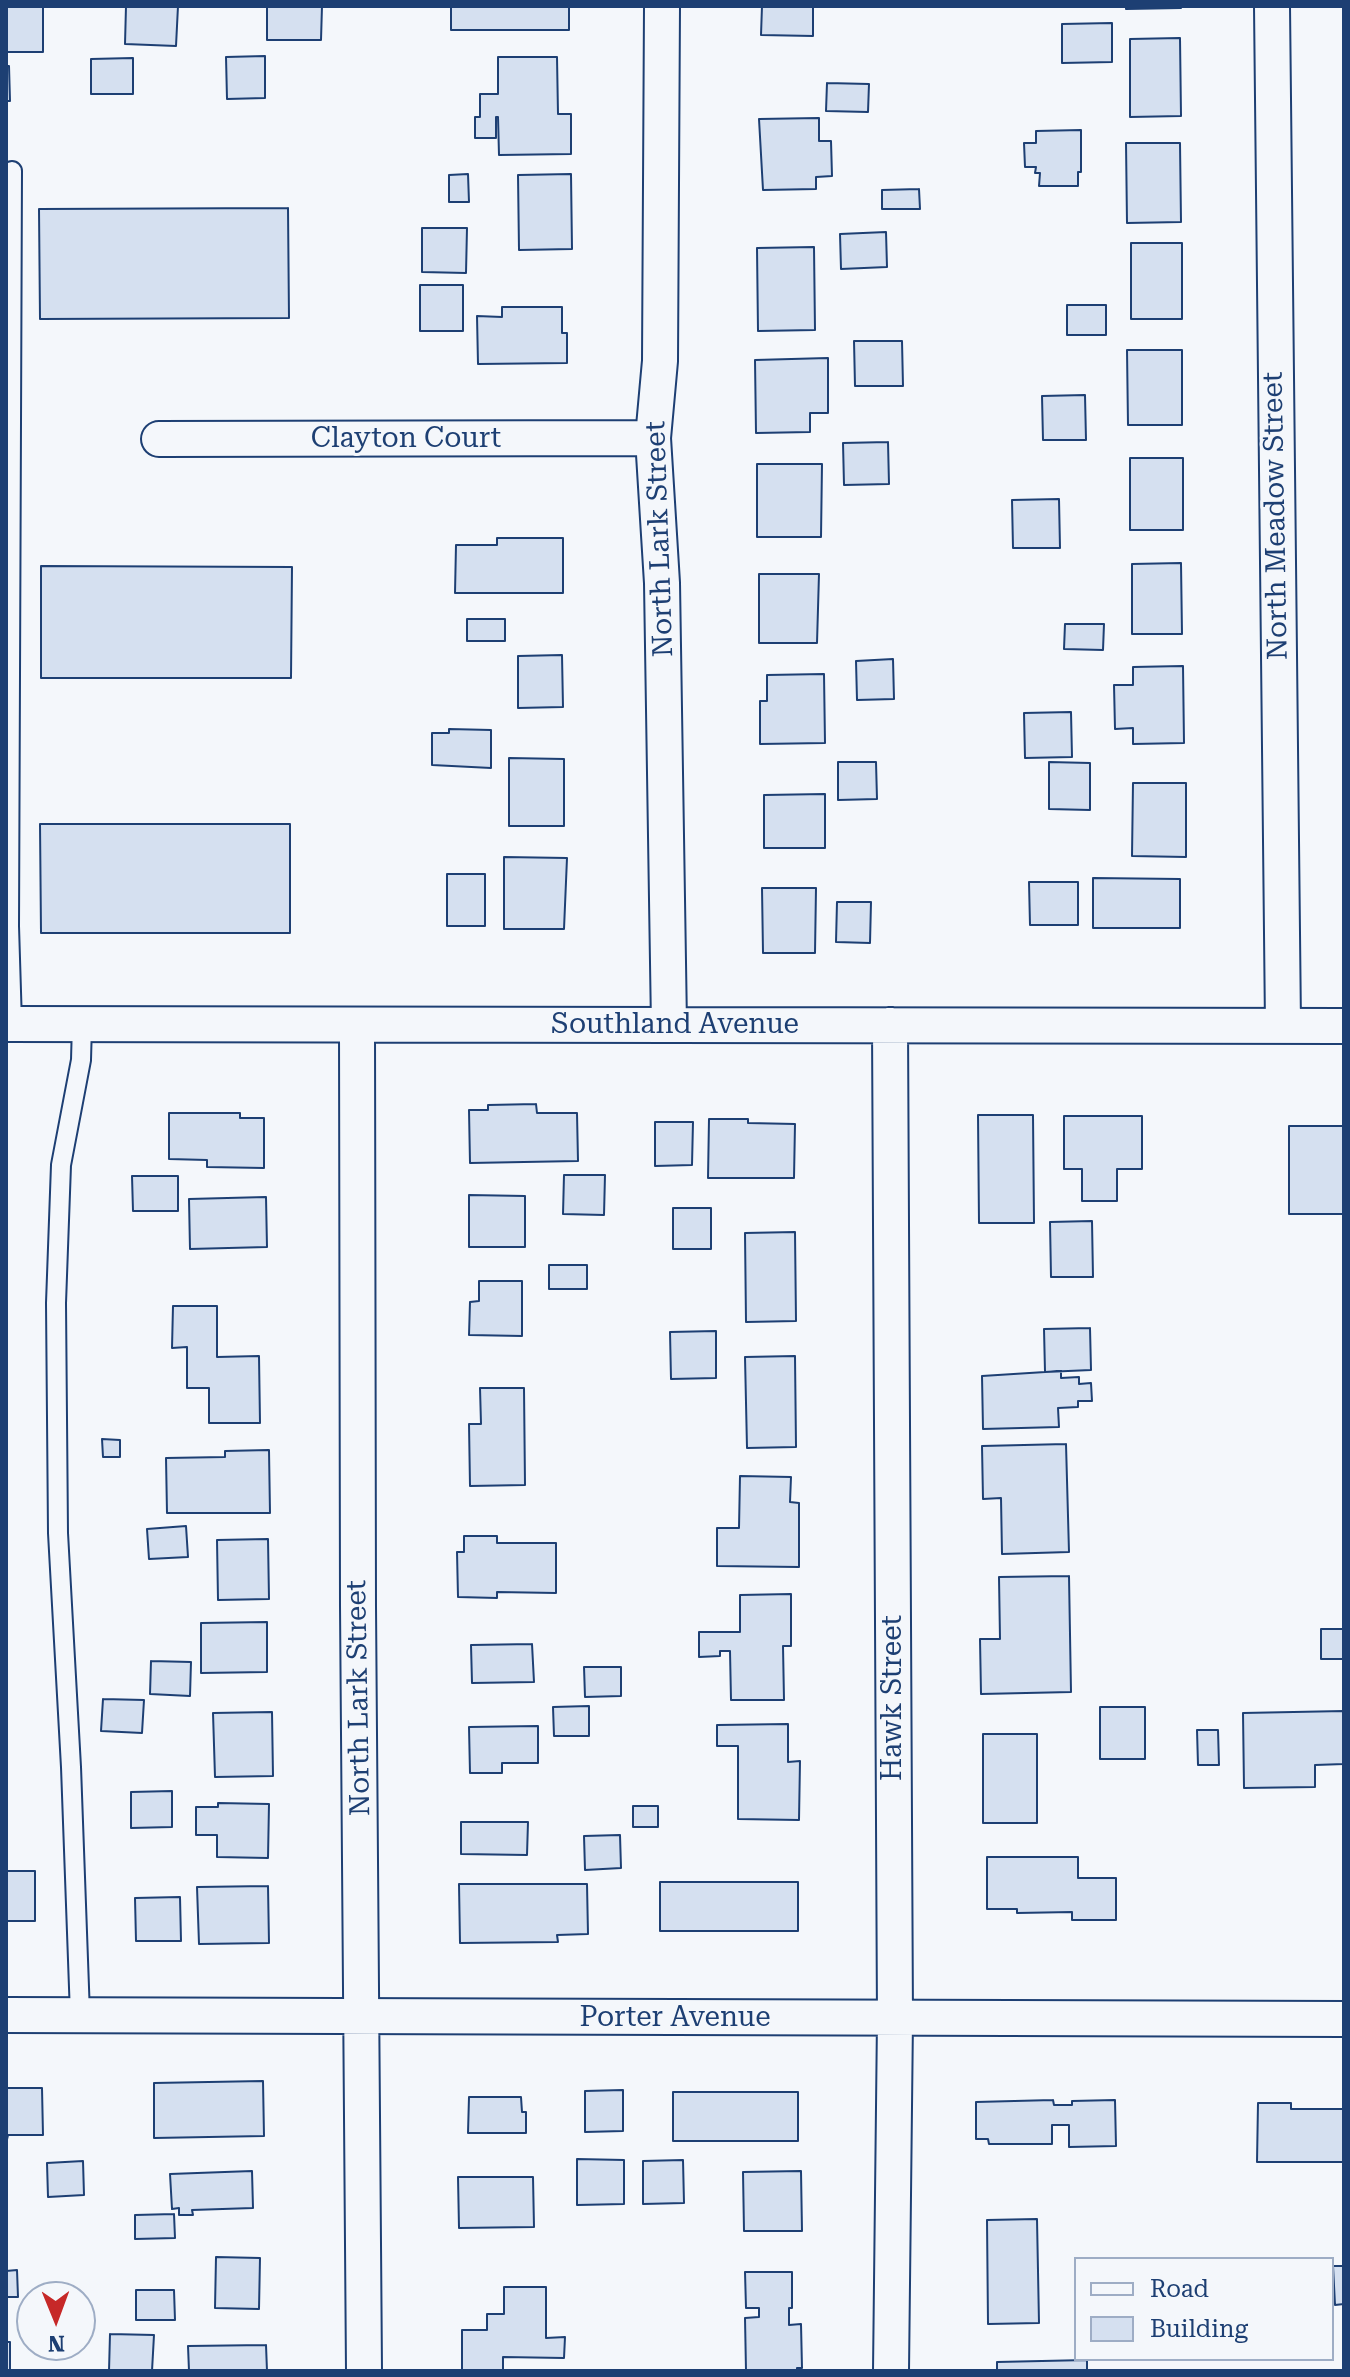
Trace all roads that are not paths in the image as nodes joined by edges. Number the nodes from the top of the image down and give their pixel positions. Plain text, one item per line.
1 (662, 6) edge
2 (1272, 6) edge
3 (12, 171) dead end
4 (653, 438) junction
5 (159, 439) dead end
6 (9, 1024) edge
7 (82, 1024) junction
8 (357, 1025) junction
9 (669, 1025) junction
10 (890, 1025) junction
11 (1283, 1025) junction
12 (1344, 1026) edge
13 (6, 2015) edge
14 (80, 2015) junction
15 (362, 2016) junction
16 (895, 2019) junction
17 (1344, 2019) edge
18 (364, 2371) edge
19 (891, 2371) edge

1 - 4 street, North Lark Street
2 - 11 street, North Meadow Street
3 - 6 lane
4 - 5 street, Clayton Court
4 - 9 street, North Lark Street
6 - 7 street, Southland Avenue
7 - 8 street, Southland Avenue
7 - 14 lane
8 - 9 street, Southland Avenue
8 - 15 street, North Lark Street
9 - 10 street, Southland Avenue
10 - 11 street, Southland Avenue
10 - 16 street, Hawk Street
11 - 12 street, Southland Avenue
13 - 14 street, Porter Avenue
14 - 15 street, Porter Avenue
15 - 16 street, Porter Avenue
15 - 18 street, North Lark Street
16 - 17 street, Porter Avenue
16 - 19 street, Hawk Street

